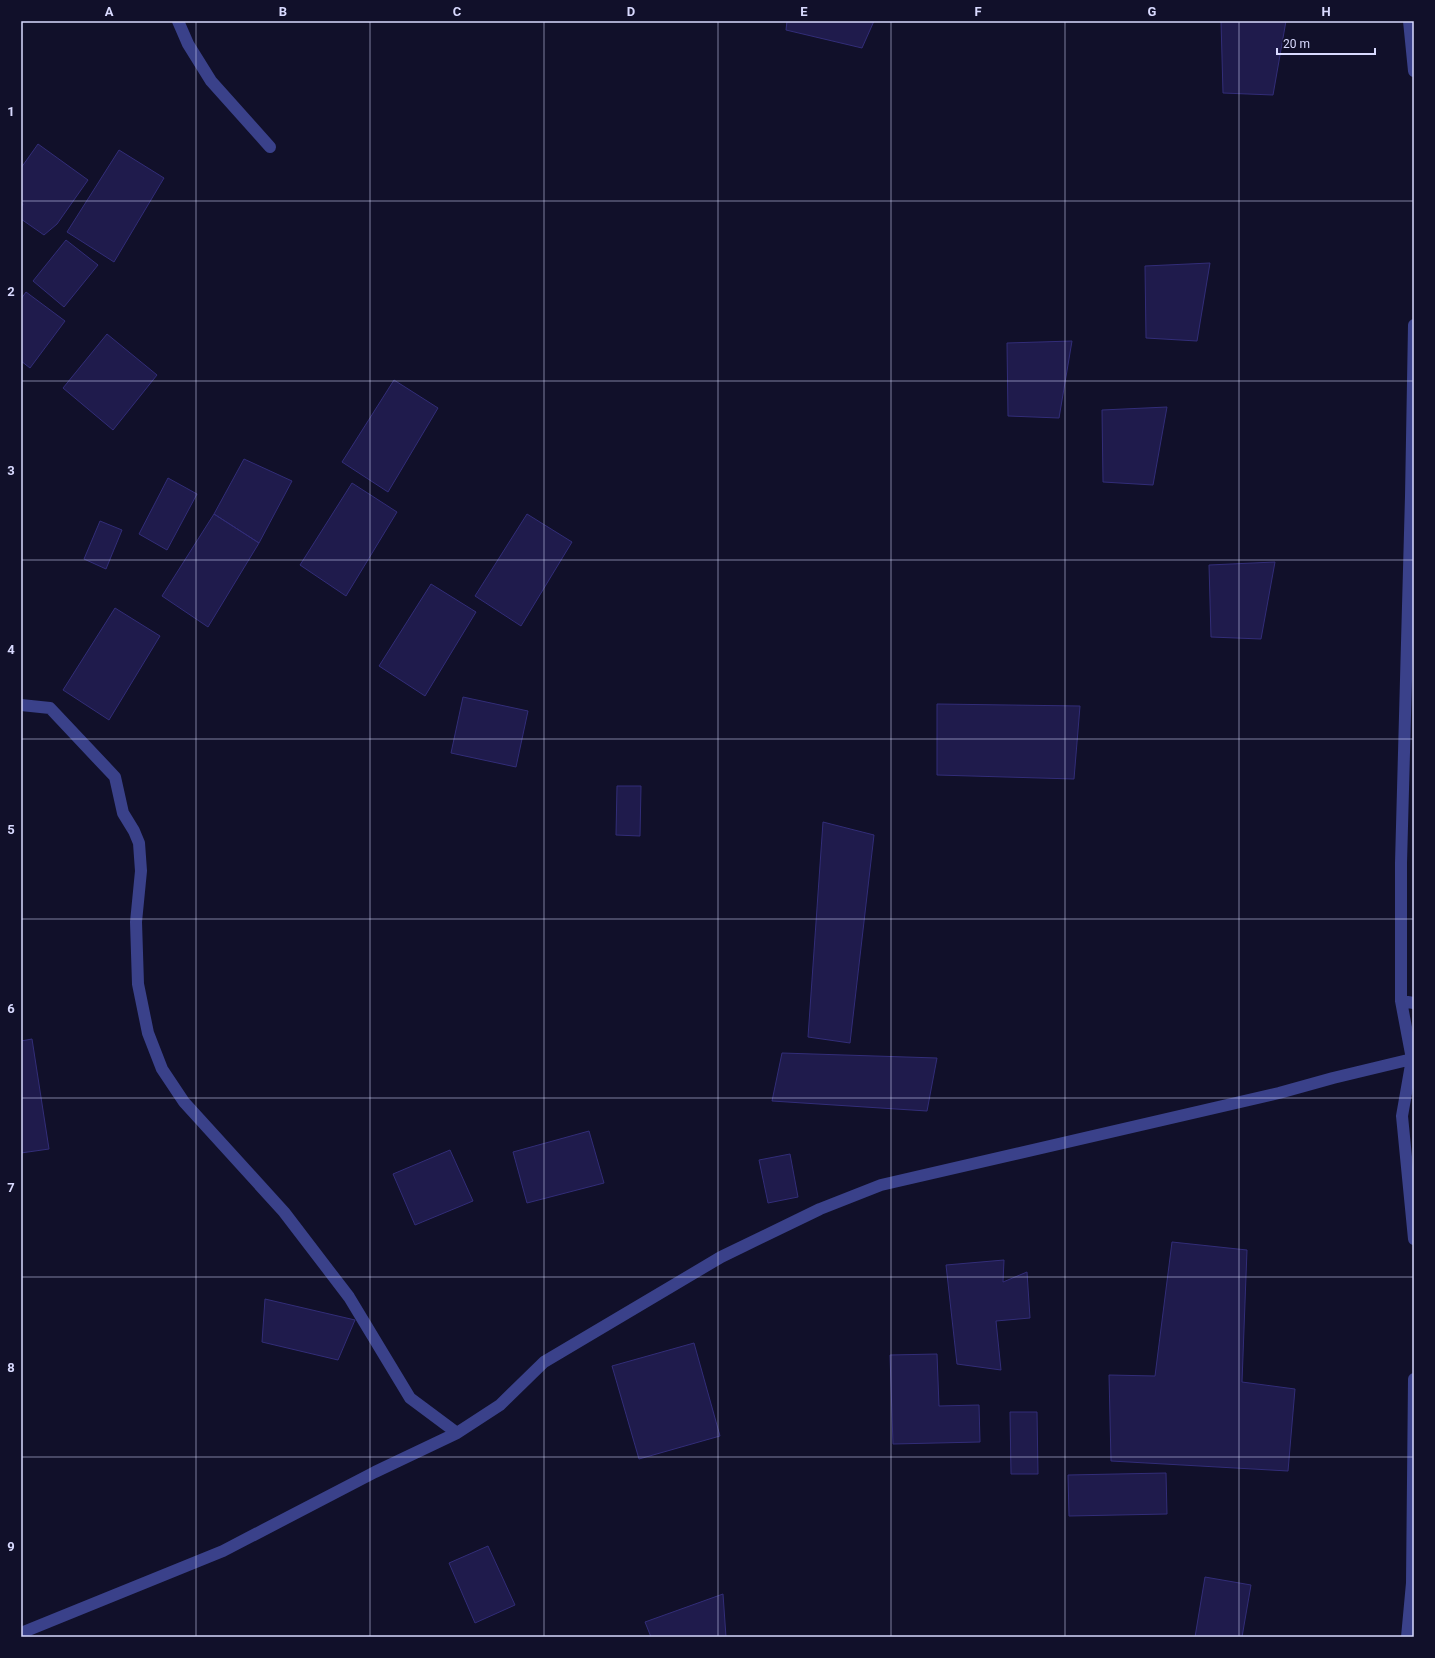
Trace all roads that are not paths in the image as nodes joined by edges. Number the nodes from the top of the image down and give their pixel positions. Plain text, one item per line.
1 (178, 21) edge
2 (1409, 21) edge
3 (1414, 71) edge
4 (270, 147) dead end
5 (1414, 325) edge
6 (21, 705) edge
7 (1401, 1001) junction
8 (1414, 1003) edge
9 (1412, 1059) junction
10 (1414, 1238) edge
11 (1414, 1379) edge
12 (457, 1433) junction
13 (21, 1633) edge
14 (1407, 1637) edge

1 - 4 street
2 - 3 street
5 - 7 street
6 - 12 street
7 - 8 street
7 - 9 street
9 - 10 street
9 - 12 street
11 - 14 street
12 - 13 street

